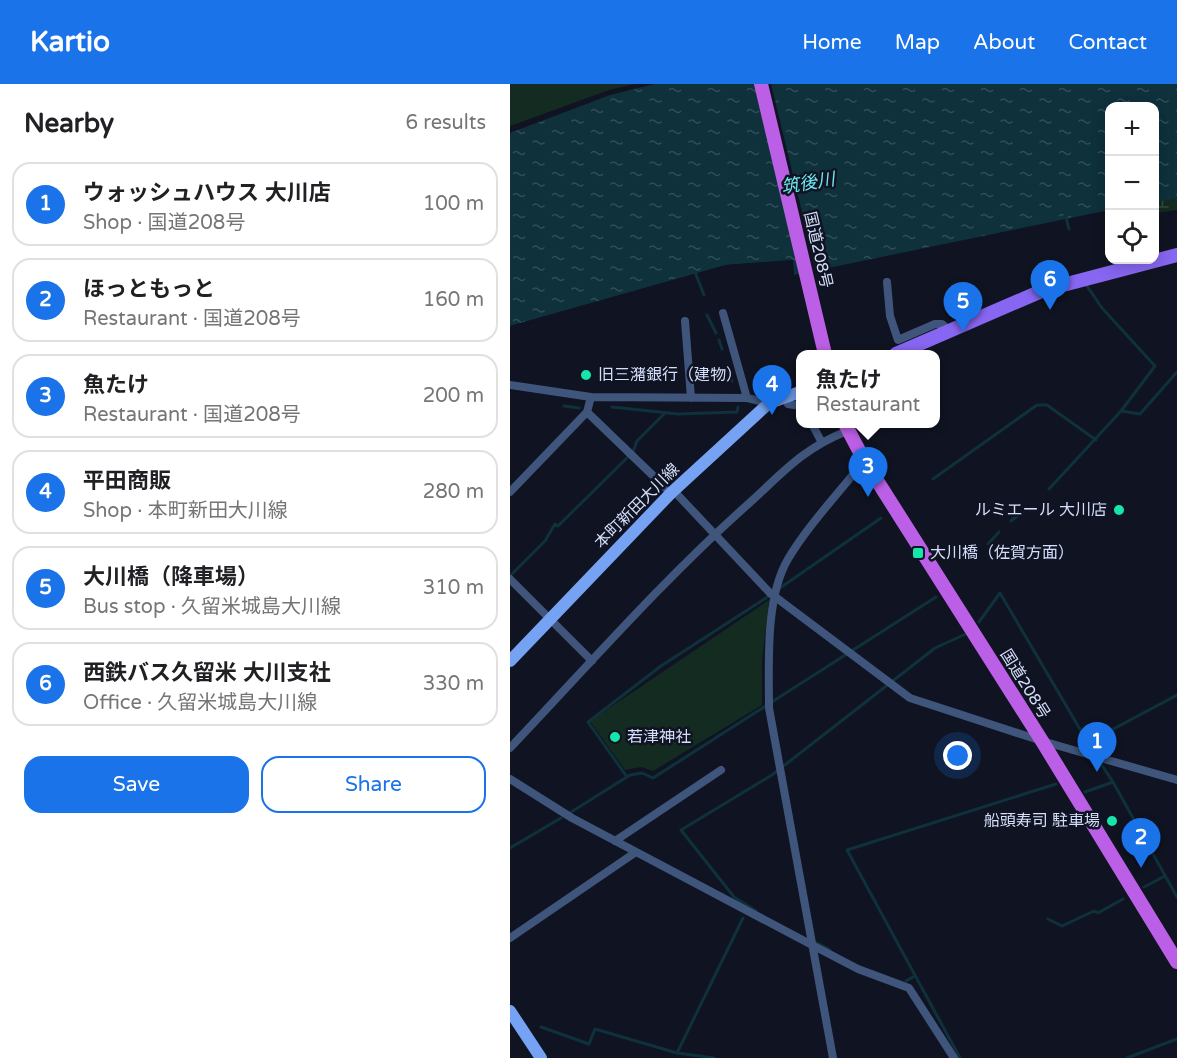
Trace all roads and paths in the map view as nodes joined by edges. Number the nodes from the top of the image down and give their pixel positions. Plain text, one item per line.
1 (761, 84) edge
2 (1177, 255) edge
3 (887, 282) dead end
4 (723, 313) dead end
5 (685, 321) dead end
6 (951, 332) junction
7 (824, 350) edge
8 (906, 350) edge
9 (510, 385) edge
10 (796, 394) edge
11 (591, 397) junction
12 (691, 398) junction
13 (747, 398) junction
14 (784, 398) junction
15 (769, 403) junction
16 (796, 405) edge
17 (587, 412) junction
18 (815, 428) edge
19 (844, 428) edge
20 (847, 428) edge
21 (821, 441) junction
22 (864, 461) junction
23 (510, 492) edge
24 (672, 492) junction
25 (715, 534) junction
26 (510, 579) edge
27 (775, 596) junction
28 (551, 617) junction
29 (510, 661) edge
30 (592, 661) junction
31 (1041, 741) junction
32 (510, 748) edge
33 (721, 770) dead end
34 (510, 779) edge
35 (1177, 780) edge
36 (615, 841) junction
37 (636, 852) junction
38 (510, 938) edge
39 (812, 945) junction
40 (1177, 962) edge
41 (510, 1011) edge
42 (510, 1024) edge
43 (532, 1058) edge
44 (541, 1058) edge
45 (833, 1058) edge
46 (954, 1058) edge

1 - 7 highway, 国道208号
2 - 6 main road
3 - 6 street
4 - 13 street
5 - 12 street
6 - 8 main road
9 - 11 street
10 - 14 main road, 本町新田大川線
11 - 12 street
11 - 17 street
12 - 13 street
13 - 15 street
14 - 15 main road, 本町新田大川線
14 - 16 street
15 - 24 main road, 本町新田大川線
17 - 23 street
17 - 24 street
18 - 21 street
19 - 21 street
20 - 22 highway, 国道208号
21 - 25 street
22 - 27 street
22 - 31 highway, 国道208号
24 - 25 street
24 - 28 main road, 本町新田大川線
25 - 27 street
25 - 30 street
26 - 28 street
27 - 31 street
27 - 39 street
28 - 29 main road, 本町新田大川線
28 - 30 street
30 - 32 street
31 - 35 street
31 - 40 highway, 国道208号
33 - 36 street
34 - 36 street
36 - 37 street
37 - 38 street
37 - 39 street
39 - 45 street
39 - 46 street
41 - 44 main road
42 - 43 main road

